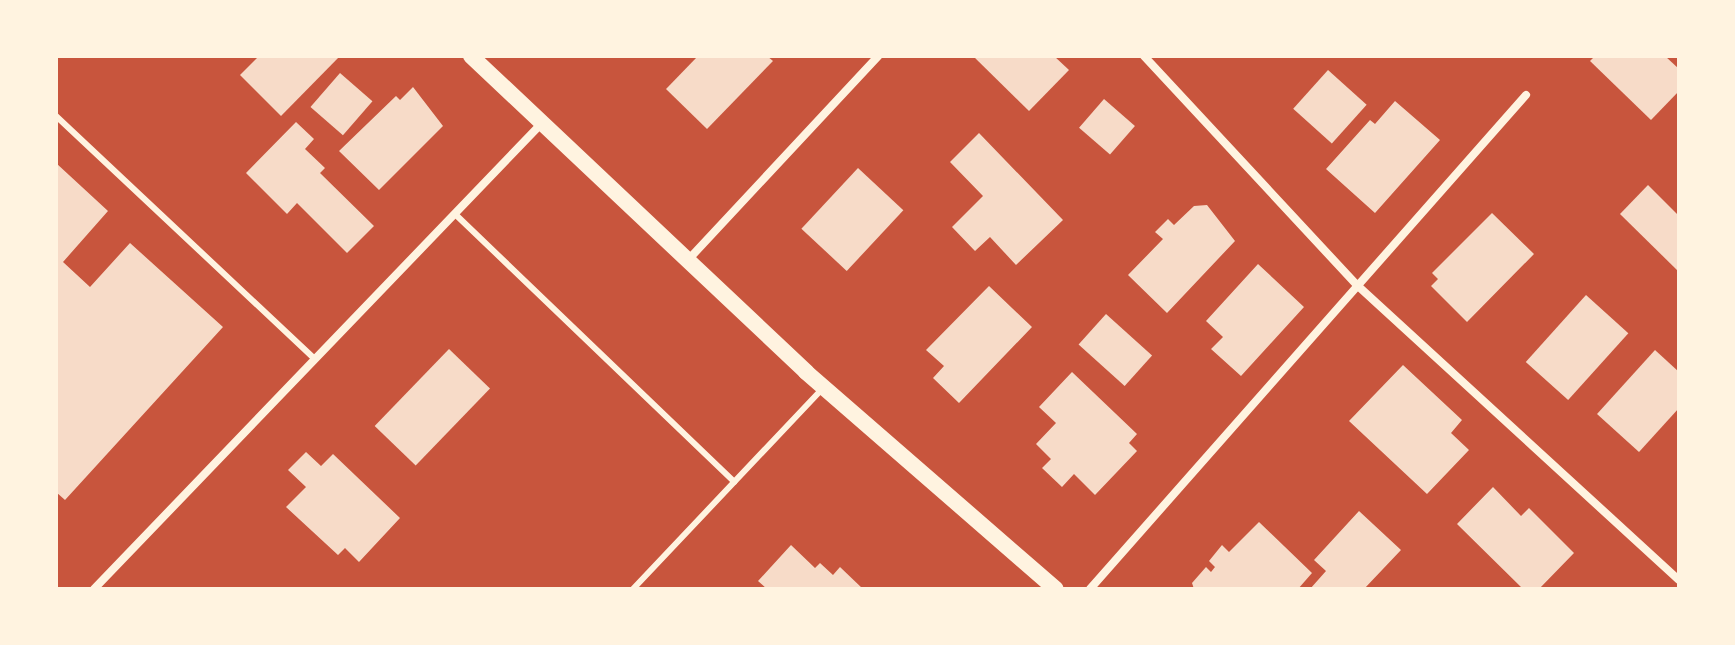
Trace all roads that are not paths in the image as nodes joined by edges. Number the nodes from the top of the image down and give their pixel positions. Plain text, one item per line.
1 (471, 56) edge
2 (878, 56) edge
3 (1144, 56) edge
4 (1526, 95) dead end
5 (56, 116) edge
6 (541, 124) junction
7 (455, 214) junction
8 (688, 260) junction
9 (1358, 286) junction
10 (315, 359) junction
11 (823, 388) junction
12 (734, 482) junction
13 (1679, 580) edge
14 (94, 589) edge
15 (633, 589) edge
16 (1056, 589) edge
17 (1090, 589) edge

1 - 6 main road
2 - 8 street
3 - 9 street
4 - 9 street
5 - 10 lane
6 - 7 street
6 - 8 main road
7 - 10 street
7 - 12 lane
8 - 11 main road
9 - 13 street
9 - 17 street
10 - 14 street
11 - 12 lane
11 - 16 main road
12 - 15 lane

